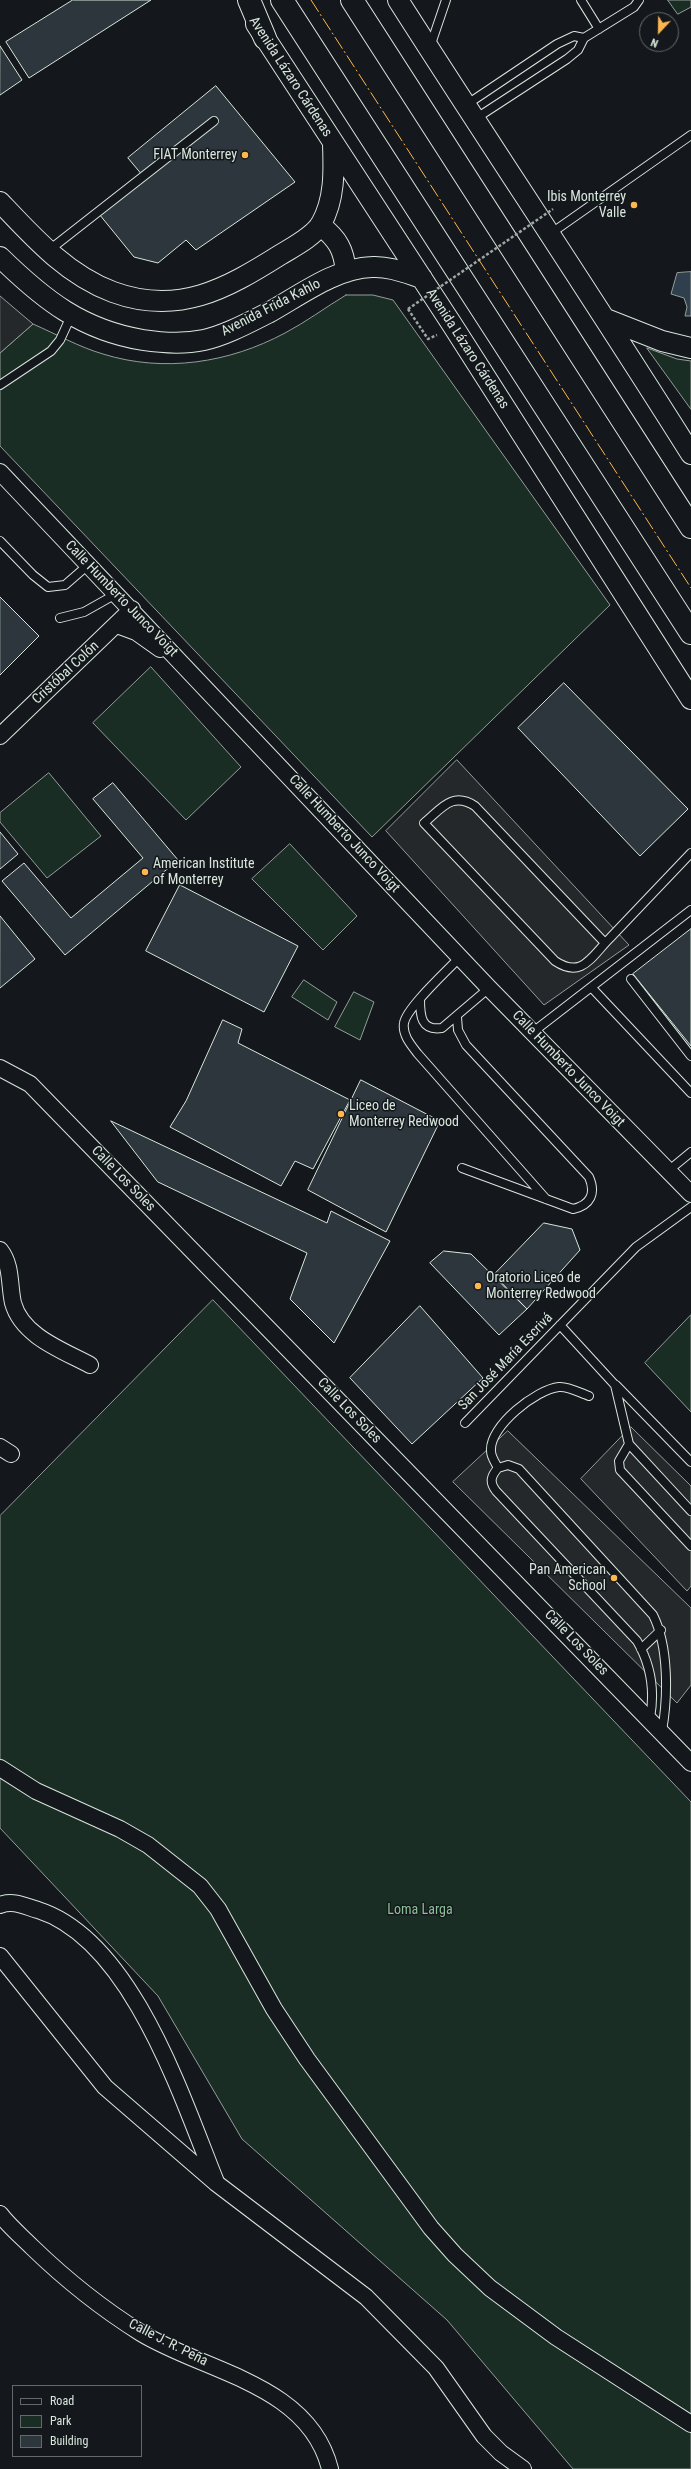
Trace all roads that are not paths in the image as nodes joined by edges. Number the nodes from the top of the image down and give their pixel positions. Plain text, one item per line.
1 (241, 0) edge
2 (249, 0) edge
3 (282, 0) edge
4 (352, 0) edge
5 (398, 0) edge
6 (446, 0) edge
7 (581, 0) edge
8 (639, 0) edge
9 (599, 29) junction
10 (265, 38) junction
11 (584, 38) junction
12 (429, 48) junction
13 (471, 112) junction
14 (214, 121) dead end
15 (691, 135) edge
16 (333, 144) junction
17 (0, 202) edge
18 (320, 225) junction
19 (550, 235) junction
20 (47, 251) junction
21 (0, 257) edge
22 (346, 272) junction
23 (422, 278) junction
24 (71, 316) junction
25 (606, 319) junction
26 (691, 348) edge
27 (0, 385) edge
28 (691, 454) edge
29 (0, 472) edge
30 (691, 527) edge
31 (0, 541) edge
32 (88, 565) junction
33 (116, 594) junction
34 (132, 610) junction
35 (60, 618) dead end
36 (117, 625) junction
37 (691, 633) edge
38 (192, 672) junction
39 (691, 699) edge
40 (1, 733) edge
41 (691, 853) edge
42 (691, 910) edge
43 (605, 944) junction
44 (460, 957) junction
45 (631, 979) dead end
46 (489, 988) junction
47 (592, 988) junction
48 (420, 999) junction
49 (457, 1017) junction
50 (533, 1032) junction
51 (691, 1056) edge
52 (0, 1068) edge
53 (691, 1093) edge
54 (691, 1152) edge
55 (462, 1168) dead end
56 (668, 1171) junction
57 (691, 1194) edge
58 (546, 1200) junction
59 (691, 1207) edge
60 (0, 1250) edge
61 (560, 1325) junction
62 (90, 1365) dead end
63 (615, 1385) junction
64 (588, 1396) dead end
65 (466, 1423) dead end
66 (629, 1444) junction
67 (691, 1462) edge
68 (498, 1468) junction
69 (691, 1511) edge
70 (691, 1546) edge
71 (661, 1630) junction
72 (641, 1649) junction
73 (650, 1718) junction
74 (662, 1731) junction
75 (691, 1762) edge
76 (0, 1768) edge
77 (0, 1904) edge
78 (0, 1956) edge
79 (216, 2183) junction
80 (0, 2214) edge
81 (691, 2424) edge
82 (330, 2469) edge
83 (523, 2469) edge

1 - 10 street, Avenida Lázaro Cárdenas
2 - 10 highway
3 - 37 highway
4 - 30 highway
5 - 12 street
6 - 12 lane
7 - 9 lane
8 - 9 lane
9 - 11 lane
10 - 16 street, Avenida Lázaro Cárdenas
11 - 13 lane
11 - 13 lane
12 - 13 street
13 - 19 street
14 - 20 lane
15 - 19 lane
16 - 18 street
16 - 23 street, Avenida Lázaro Cárdenas
17 - 20 street
18 - 20 street
18 - 22 street
19 - 25 street
21 - 24 street, Avenida Frida Kahlo
22 - 23 street, Avenida Frida Kahlo
22 - 24 street, Avenida Frida Kahlo
23 - 39 street, Avenida Lázaro Cárdenas
24 - 27 lane
25 - 26 street
25 - 28 street
29 - 32 street, Calle Humberto Junco Voigt
31 - 32 lane
32 - 33 street, Calle Humberto Junco Voigt
33 - 34 street, Calle Humberto Junco Voigt
33 - 35 lane
34 - 36 street, Cristóbal Colón
34 - 38 street, Calle Humberto Junco Voigt
36 - 38 street
36 - 40 street, Cristóbal Colón
38 - 44 street, Calle Humberto Junco Voigt
41 - 43 lane
42 - 47 lane
43 - 43 lane
44 - 46 street, Calle Humberto Junco Voigt
44 - 48 lane
45 - 51 lane
46 - 49 lane
46 - 50 street, Calle Humberto Junco Voigt
47 - 50 lane
47 - 53 lane
48 - 49 lane
48 - 58 lane
49 - 58 lane
50 - 56 street, Calle Humberto Junco Voigt
52 - 73 street, Calle Los Soles
54 - 56 lane
55 - 58 lane
56 - 57 street, Calle Humberto Junco Voigt
59 - 61 lane, San José María Escrivá
60 - 62 street
61 - 63 lane
61 - 65 lane, San José María Escrivá
63 - 66 lane
63 - 67 lane
64 - 68 lane
66 - 69 lane
66 - 70 lane
68 - 71 lane
68 - 72 lane
71 - 72 lane
71 - 74 lane
72 - 73 lane
73 - 74 street, Calle Los Soles
74 - 75 street, Calle Los Soles
76 - 81 street
77 - 79 street
78 - 79 street
79 - 83 street
80 - 82 street, Calle J. R. Peña

